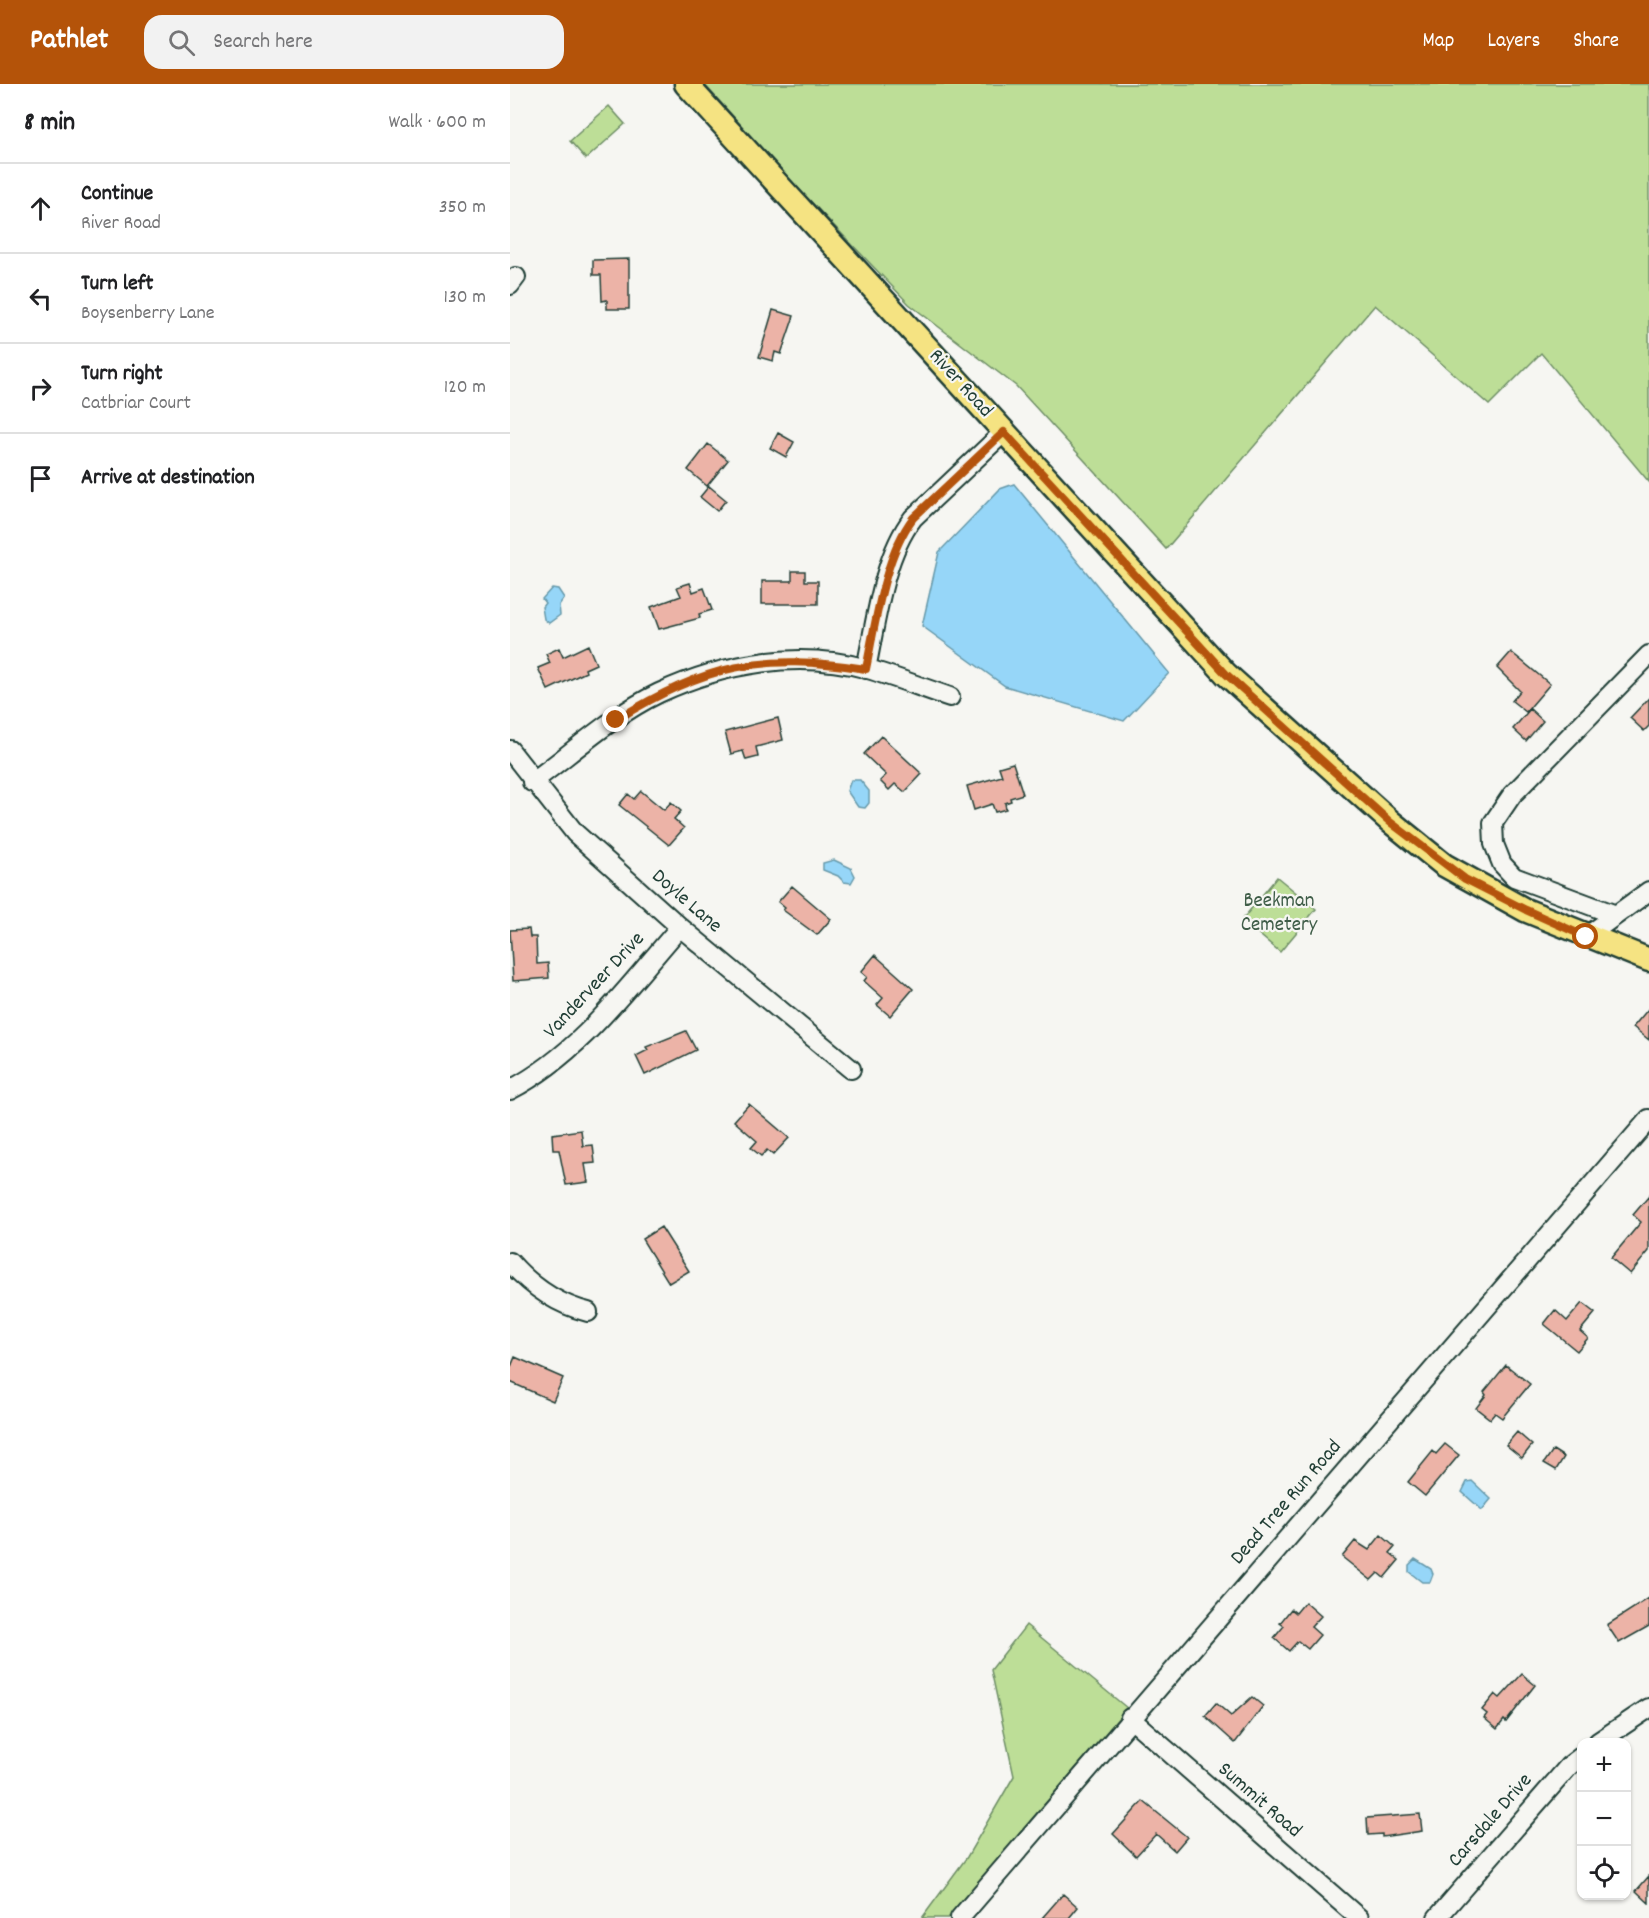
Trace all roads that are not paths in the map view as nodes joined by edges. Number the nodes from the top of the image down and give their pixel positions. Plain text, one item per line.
1 (686, 84) edge
2 (1004, 432) junction
3 (1649, 655) edge
4 (866, 669) junction
5 (950, 697) dead end
6 (510, 750) edge
7 (532, 782) junction
8 (1649, 891) edge
9 (1616, 915) junction
10 (680, 927) junction
11 (1586, 937) junction
12 (1649, 960) edge
13 (851, 1069) dead end
14 (510, 1090) edge
15 (1649, 1119) edge
16 (510, 1262) edge
17 (588, 1312) dead end
18 (1649, 1708) edge
19 (1130, 1718) junction
20 (1605, 1738) edge
21 (1577, 1759) edge
22 (960, 1918) edge
23 (1359, 1918) edge
24 (1437, 1918) edge

1 - 2 main road, River Road
2 - 4 street
2 - 11 main road, River Road
3 - 9 street
4 - 5 street
4 - 7 street
6 - 7 street, Doyle Lane
7 - 10 street, Doyle Lane
8 - 9 street
9 - 11 street
10 - 13 street, Doyle Lane
10 - 14 street, Vanderveer Drive
11 - 12 main road, River Road
15 - 19 street, Dead Tree Run Road
16 - 17 street
18 - 20 street
19 - 22 street, Dead Tree Run Road
19 - 23 street, Summit Road
21 - 24 street, Carsdale Drive

